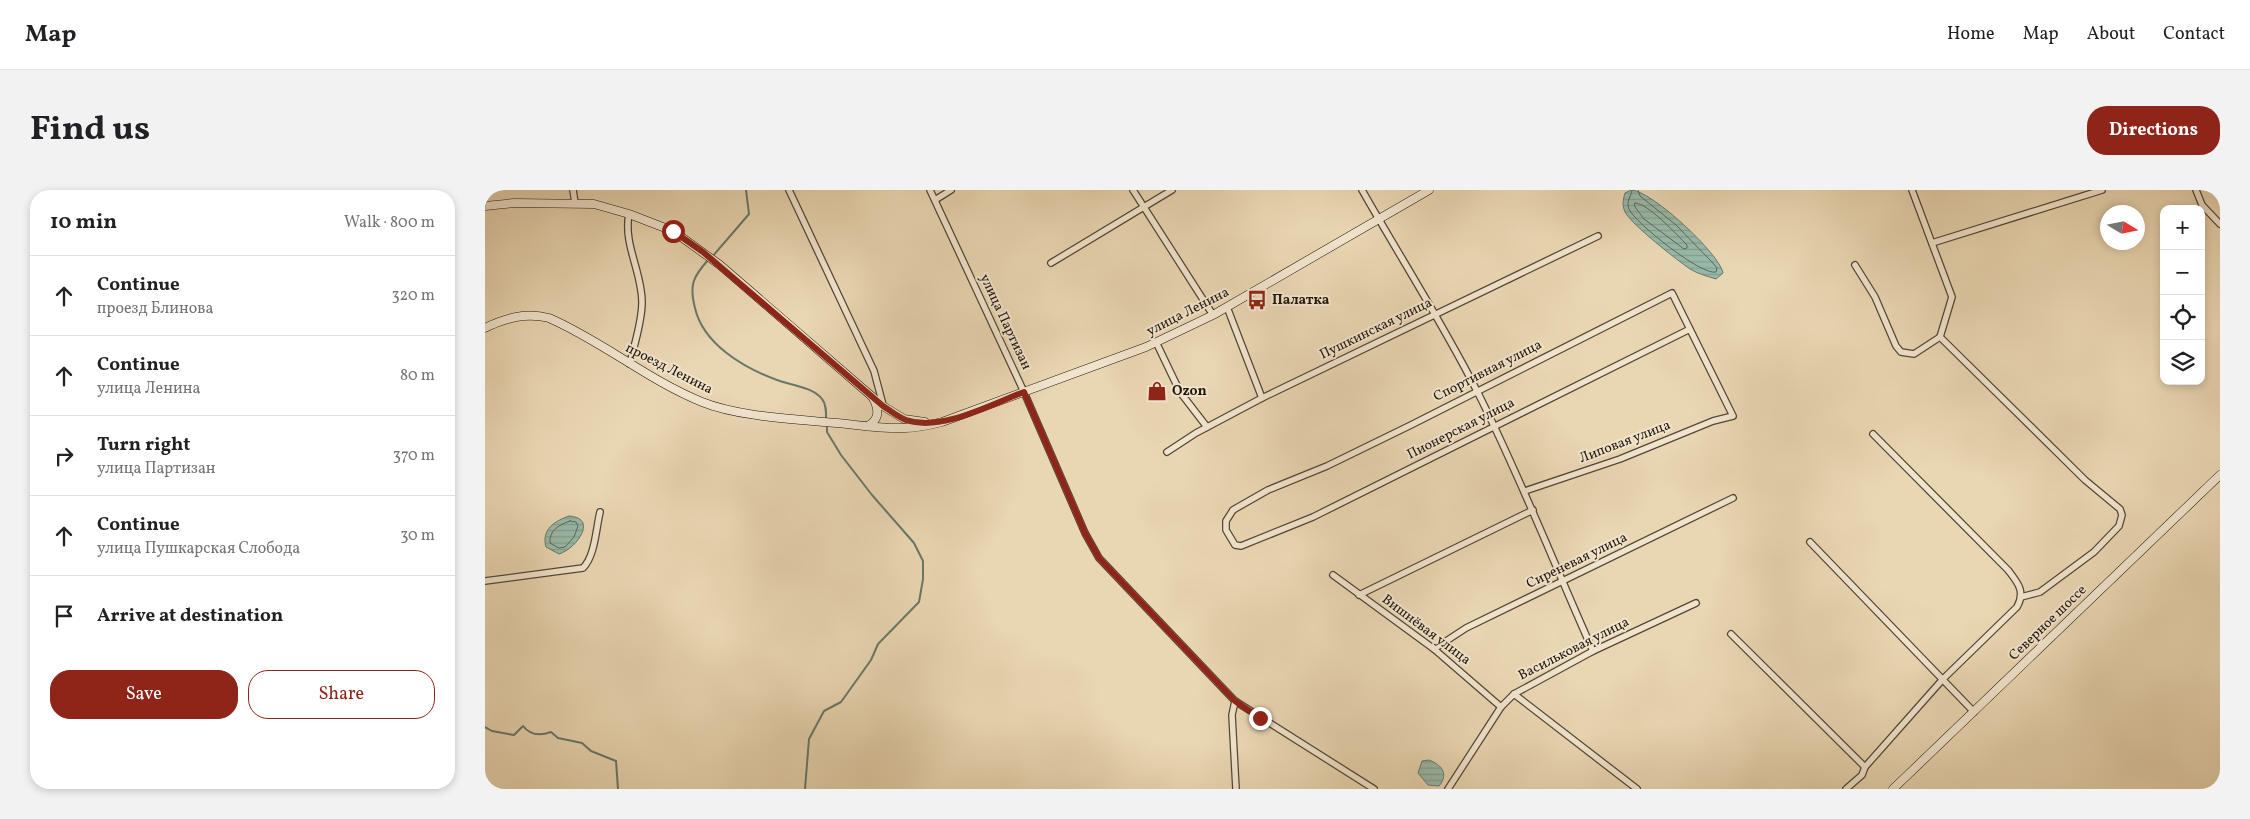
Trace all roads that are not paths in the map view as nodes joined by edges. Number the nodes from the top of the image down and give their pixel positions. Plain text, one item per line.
1 (573, 190) edge
2 (789, 190) edge
3 (930, 190) edge
4 (951, 190) edge
5 (1133, 190) edge
6 (1172, 190) edge
7 (1362, 190) edge
8 (1429, 190) edge
9 (1913, 190) edge
10 (2103, 190) edge
11 (2196, 190) edge
12 (935, 200) junction
13 (575, 203) junction
14 (485, 206) edge
15 (1143, 208) junction
16 (629, 214) junction
17 (1378, 218) junction
18 (2220, 224) edge
19 (1598, 236) dead end
20 (1932, 243) junction
21 (1051, 263) dead end
22 (1855, 265) dead end
23 (1227, 307) junction
24 (1436, 314) junction
25 (1213, 315) junction
26 (485, 328) edge
27 (1690, 329) junction
28 (1940, 337) junction
29 (1156, 342) junction
30 (629, 364) junction
31 (1477, 391) junction
32 (1024, 392) junction
33 (871, 395) junction
34 (1262, 398) junction
35 (883, 406) junction
36 (1733, 416) joint
37 (942, 422) junction
38 (868, 426) junction
39 (1207, 427) junction
40 (1494, 427) junction
41 (1873, 434) dead end
42 (1167, 452) dead end
43 (2220, 475) edge
44 (1525, 491) junction
45 (1733, 498) dead end
46 (1533, 510) junction
47 (600, 512) dead end
48 (1810, 542) dead end
49 (1241, 546) joint
50 (1333, 575) dead end
51 (485, 581) edge
52 (1562, 583) junction
53 (1359, 595) junction
54 (2021, 597) junction
55 (1696, 603) dead end
56 (1731, 634) dead end
57 (1434, 649) junction
58 (1593, 651) junction
59 (1943, 679) junction
60 (1514, 694) junction
61 (1235, 701) junction
62 (1501, 707) junction
63 (1973, 712) junction
64 (1865, 767) junction
65 (1236, 789) edge
66 (1374, 789) edge
67 (1448, 789) edge
68 (1637, 789) edge
69 (1846, 789) edge
70 (1893, 789) edge

1 - 13 street
2 - 35 street
3 - 12 street, улица Партизан
4 - 12 street
5 - 15 street
6 - 15 street
7 - 17 street
8 - 17 main road, улица Ленина
9 - 20 street
10 - 20 street
11 - 18 street
12 - 32 street, улица Партизан
13 - 14 main road
13 - 16 main road
15 - 21 street
15 - 25 street
16 - 30 street
16 - 33 main road
17 - 23 main road, улица Ленина
17 - 24 street
19 - 24 street, Пушкинская улица
20 - 28 street
22 - 28 street
23 - 25 main road, улица Ленина
23 - 34 street
24 - 31 street
24 - 34 street, Пушкинская улица
25 - 29 main road, улица Ленина
26 - 30 main road, проезд Ленина
27 - 31 street, Спортивная улица
27 - 36 street, Спортивная улица
27 - 40 street, Пионерская улица
28 - 54 street
29 - 32 main road, улица Ленина
29 - 39 street
30 - 38 main road, проезд Ленина
31 - 40 street
31 - 49 street, Спортивная улица
32 - 37 main road, улица Ленина
32 - 61 street, улица Партизан
33 - 35 main road
33 - 38 main road
34 - 39 street, Пушкинская улица
35 - 37 main road
36 - 44 street, Липовая улица
37 - 38 main road, проезд Ленина
39 - 42 street, Пушкинская улица
40 - 44 street
40 - 49 street, Пионерская улица
41 - 54 street
43 - 63 main road, Северное шоссе
44 - 46 street
45 - 52 street, Сиреневая улица
46 - 52 street
46 - 53 street
47 - 51 street
48 - 59 street
50 - 53 street, Вишнёвая улица
52 - 57 street, Сиреневая улица
52 - 58 street
53 - 57 street, Вишнёвая улица
54 - 59 street
55 - 58 street, Васильковая улица
56 - 64 street
57 - 62 street, Вишнёвая улица
58 - 60 street, Васильковая улица
59 - 63 street
59 - 64 street
60 - 62 street, Васильковая улица
60 - 68 street
61 - 65 street
61 - 66 street, улица Партизан
62 - 67 street, Васильковая улица
63 - 70 main road, Северное шоссе
64 - 69 street

